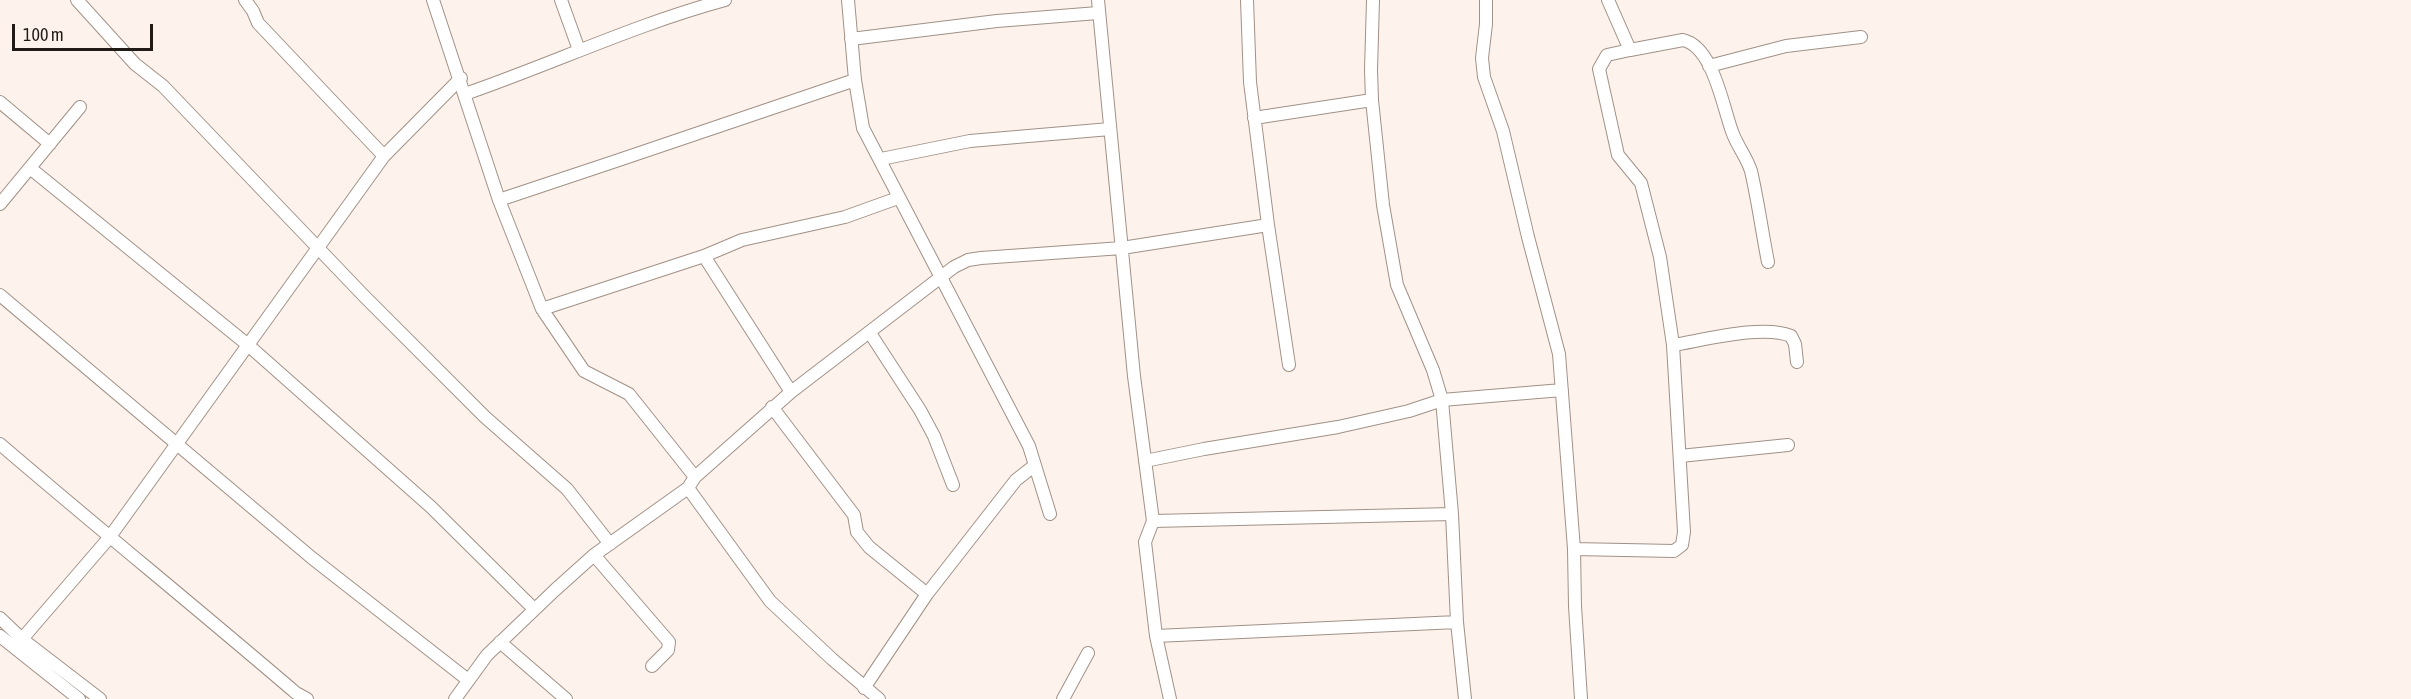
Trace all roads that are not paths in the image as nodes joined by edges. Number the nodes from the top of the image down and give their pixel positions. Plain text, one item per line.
1 (77, 0) edge
2 (245, 0) edge
3 (433, 0) edge
4 (561, 0) edge
5 (725, 0) edge
6 (848, 0) edge
7 (1247, 0) edge
8 (1373, 0) edge
9 (1486, 0) edge
10 (1608, 0) edge
11 (683, 5) edge
12 (1098, 6) edge
13 (1861, 37) dead end
14 (851, 39) junction
15 (579, 50) junction
16 (1629, 50) junction
17 (1709, 66) junction
18 (461, 78) junction
19 (855, 80) junction
20 (465, 94) junction
21 (1372, 100) junction
22 (0, 102) edge
23 (80, 107) dead end
24 (1254, 118) junction
25 (1110, 129) junction
26 (50, 144) junction
27 (384, 156) junction
28 (881, 159) junction
29 (30, 168) junction
30 (898, 198) junction
31 (499, 200) junction
32 (0, 204) edge
33 (1268, 225) junction
34 (317, 246) junction
35 (1122, 248) junction
36 (704, 256) junction
37 (1768, 262) dead end
38 (941, 278) junction
39 (0, 295) edge
40 (542, 309) junction
41 (870, 333) junction
42 (248, 345) junction
43 (1673, 345) junction
44 (1797, 362) dead end
45 (1289, 365) dead end
46 (1562, 390) junction
47 (791, 392) junction
48 (1442, 400) junction
49 (772, 407) junction
50 (0, 444) edge
51 (177, 445) junction
52 (1788, 445) dead end
53 (1680, 456) junction
54 (1145, 461) junction
55 (1034, 466) junction
56 (695, 477) junction
57 (954, 485) dead end
58 (688, 488) junction
59 (1050, 514) dead end
60 (1452, 514) junction
61 (1153, 521) junction
62 (109, 538) junction
63 (610, 544) junction
64 (1574, 549) junction
65 (594, 555) junction
66 (927, 594) junction
67 (534, 609) junction
68 (0, 618) edge
69 (1457, 622) junction
70 (0, 636) edge
71 (1156, 636) junction
72 (22, 639) junction
73 (500, 642) junction
74 (1088, 653) dead end
75 (652, 666) dead end
76 (468, 680) junction
77 (864, 688) junction
78 (79, 699) edge
79 (100, 699) edge
80 (307, 699) edge
81 (455, 699) edge
82 (566, 699) edge
83 (879, 699) edge
84 (1063, 699) edge
85 (1170, 699) edge
86 (1465, 699) edge
87 (1581, 699) edge

1 - 34 street
2 - 27 street
3 - 18 street
4 - 15 street
5 - 11 street
6 - 14 street
7 - 24 street
8 - 21 street
9 - 46 street
10 - 16 street
11 - 15 street
12 - 14 street
12 - 25 street
13 - 17 street
14 - 19 street
15 - 20 street
16 - 17 street
16 - 43 street
17 - 37 street
18 - 20 street
18 - 27 street
19 - 28 street
19 - 31 street
20 - 31 street
21 - 24 street
21 - 48 street
22 - 26 street
23 - 26 street
24 - 33 street
25 - 28 street
25 - 35 street
26 - 29 street
27 - 34 street
28 - 30 street
29 - 32 street
29 - 42 street
30 - 36 street
30 - 38 street
31 - 40 street
33 - 35 street
33 - 45 street
34 - 42 street
34 - 63 street
35 - 38 street
35 - 54 street
36 - 40 street
36 - 47 street
38 - 41 street
38 - 55 street
39 - 51 street
40 - 56 street
41 - 47 street
41 - 57 street
42 - 51 street
42 - 67 street
43 - 44 street
43 - 53 street
46 - 48 street
46 - 64 street
47 - 49 street
48 - 54 street
48 - 60 street
49 - 56 street
49 - 66 street
50 - 62 street
51 - 62 street
51 - 76 street
52 - 53 street
53 - 64 street
54 - 61 street
55 - 59 street
55 - 66 street
56 - 58 street
58 - 63 street
58 - 77 street
60 - 61 street
60 - 69 street
61 - 71 street
62 - 72 street
62 - 80 street
63 - 65 street
64 - 87 street
65 - 67 street
65 - 75 street
66 - 77 street
67 - 73 street
68 - 72 street
69 - 71 street
69 - 86 street
70 - 78 street
71 - 85 street
72 - 79 street
73 - 76 street
73 - 82 street
74 - 84 street
76 - 81 street
77 - 83 street

